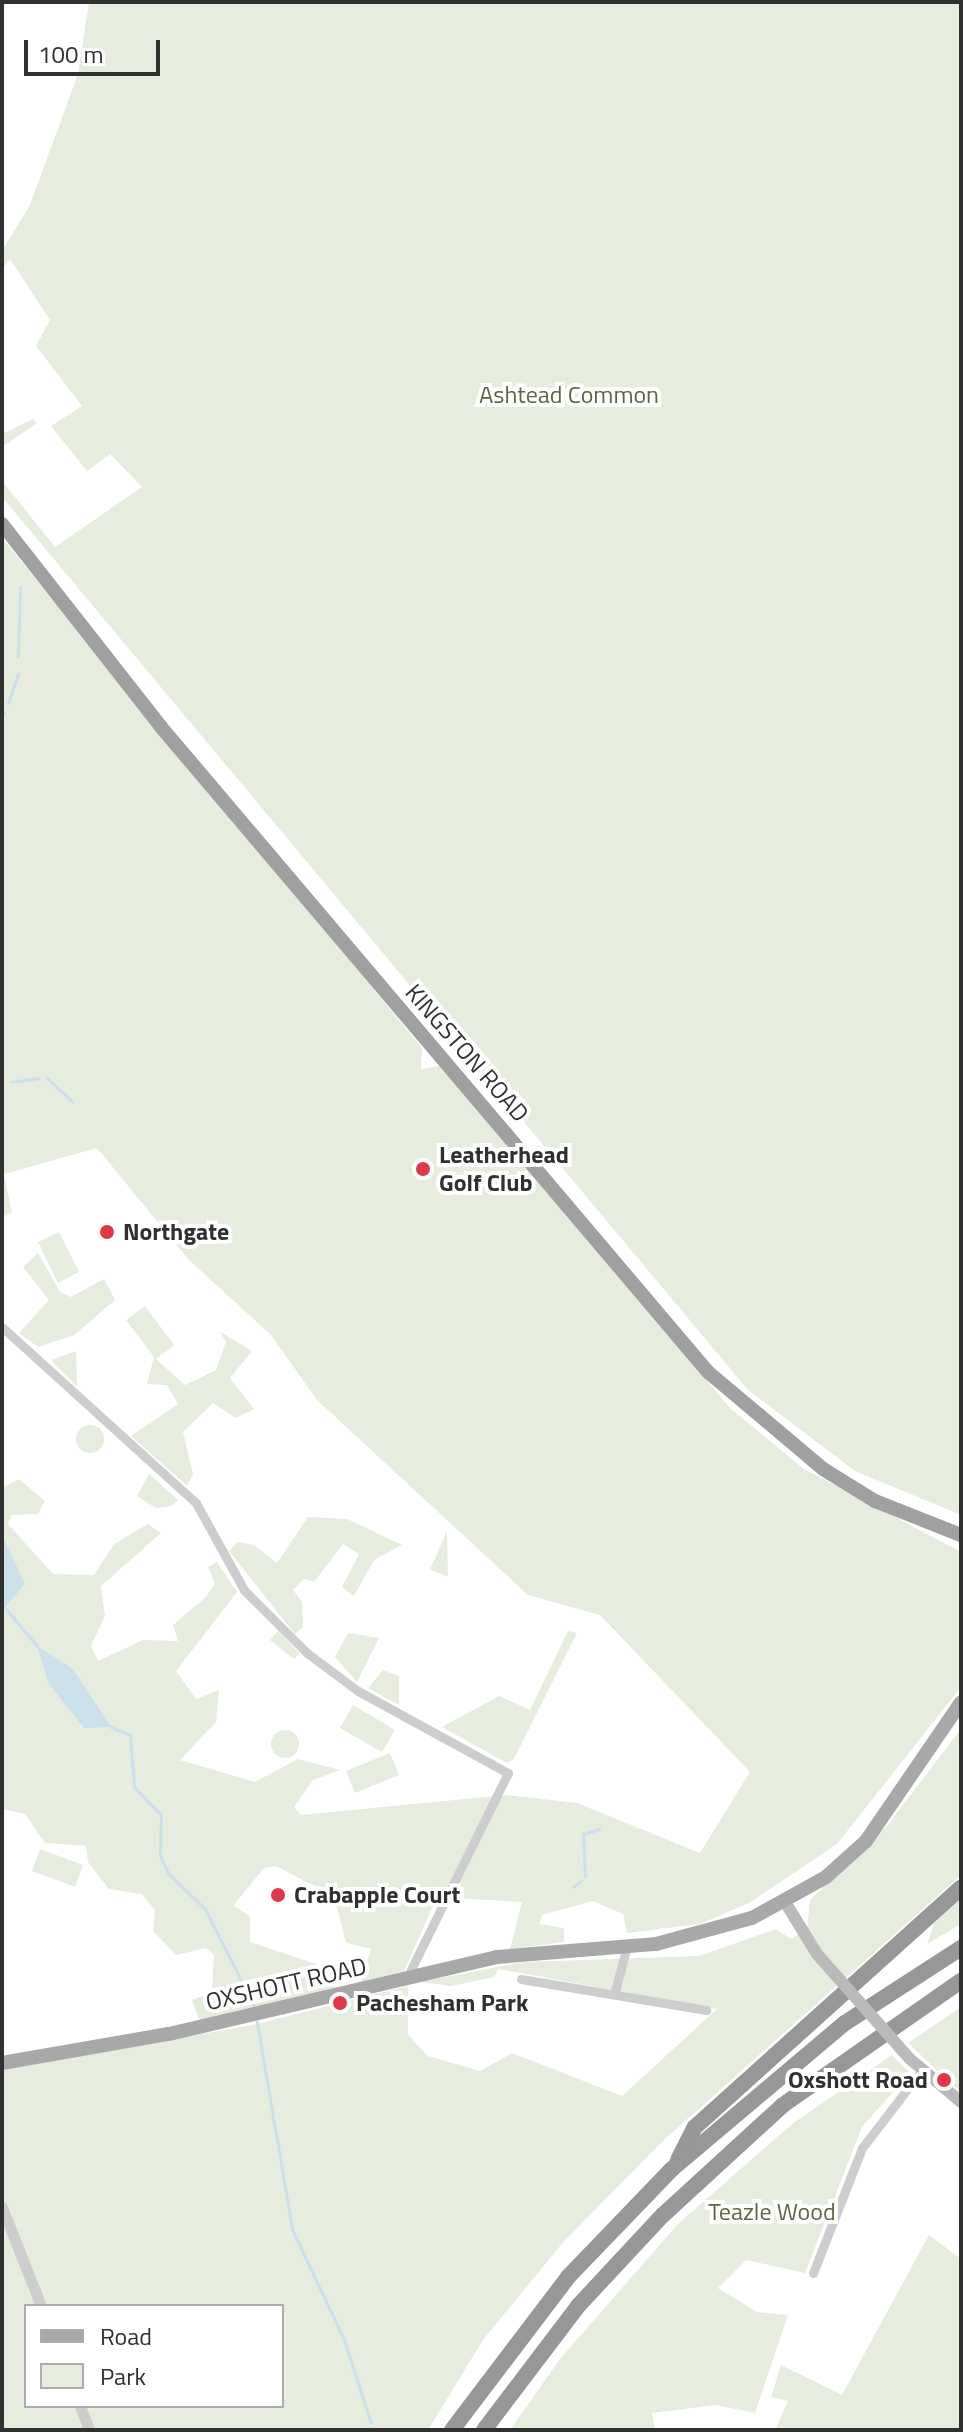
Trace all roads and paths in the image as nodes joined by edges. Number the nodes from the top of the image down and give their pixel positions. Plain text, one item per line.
1 (2, 524) edge
2 (2, 1327) edge
3 (961, 1535) edge
4 (961, 1702) edge
5 (961, 1722) edge
6 (944, 1732) junction
7 (961, 1888) edge
8 (785, 1902) junction
9 (627, 1946) junction
10 (961, 1948) edge
11 (407, 1977) junction
12 (521, 1979) dead end
13 (961, 1981) edge
14 (615, 1991) junction
15 (706, 2010) dead end
16 (2, 2063) edge
17 (922, 2070) junction
18 (961, 2102) edge
19 (672, 2169) junction
20 (2, 2207) edge
21 (813, 2273) dead end
22 (40, 2304) edge
23 (81, 2408) edge
24 (89, 2430) edge
25 (452, 2430) edge
26 (484, 2430) edge

1 - 3 highway, KINGSTON ROAD
2 - 11 street
4 - 6 main road, OXSHOTT ROAD
5 - 6 main road, OXSHOTT ROAD
6 - 8 main road, OXSHOTT ROAD
7 - 19 highway
8 - 9 main road, OXSHOTT ROAD
8 - 17 main road, bridge
9 - 11 main road, OXSHOTT ROAD
9 - 14 street
10 - 19 highway
11 - 16 main road, OXSHOTT ROAD
12 - 14 street
13 - 26 highway
14 - 15 street
17 - 18 main road
17 - 21 street
19 - 25 highway
20 - 22 street
23 - 24 street

